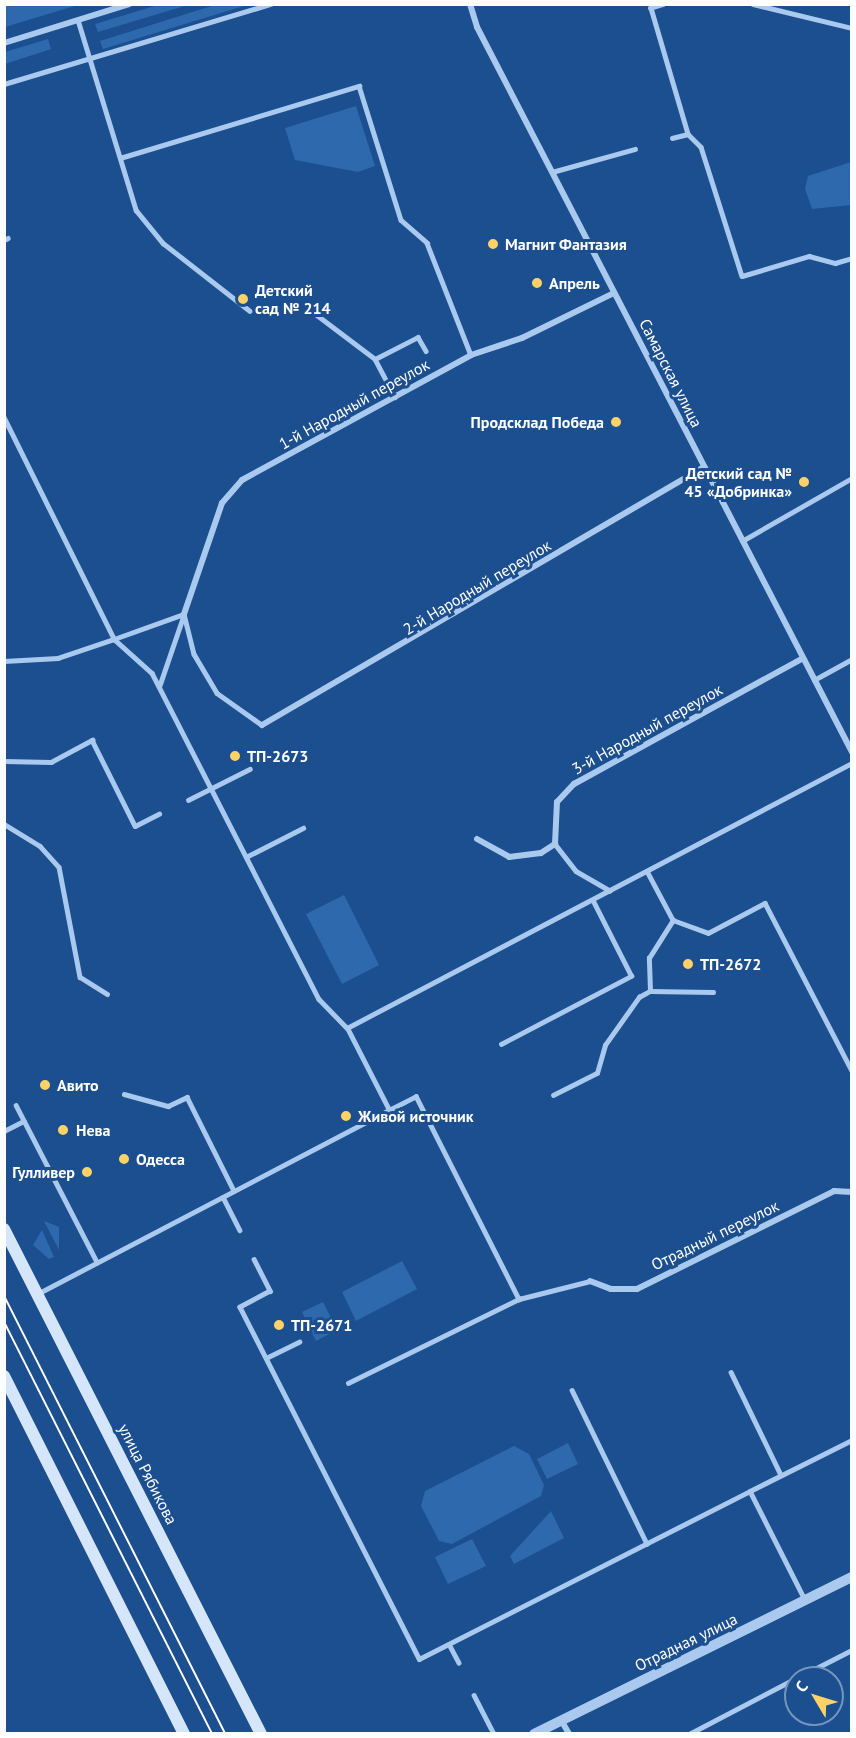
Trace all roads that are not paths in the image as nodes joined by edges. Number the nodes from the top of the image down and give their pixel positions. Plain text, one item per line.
1 (129, 4) edge
2 (270, 4) edge
3 (470, 4) edge
4 (664, 4) edge
5 (753, 4) edge
6 (78, 20) junction
7 (852, 28) edge
8 (4, 43) edge
9 (90, 58) junction
10 (4, 84) edge
11 (688, 134) junction
12 (672, 138) dead end
13 (634, 149) dead end
14 (120, 158) junction
15 (552, 172) junction
16 (852, 258) edge
17 (614, 293) junction
18 (309, 309) dead end
19 (250, 311) dead end
20 (426, 351) dead end
21 (471, 355) junction
22 (375, 360) junction
23 (395, 397) junction
24 (4, 417) edge
25 (704, 467) junction
26 (852, 478) edge
27 (742, 541) junction
28 (184, 614) junction
29 (114, 639) junction
30 (803, 658) junction
31 (852, 659) edge
32 (4, 661) edge
33 (814, 680) junction
34 (159, 687) junction
35 (262, 726) joint
36 (852, 752) edge
37 (4, 761) edge
38 (852, 764) edge
39 (250, 769) dead end
40 (210, 788) junction
41 (188, 800) dead end
42 (159, 814) dead end
43 (4, 824) edge
44 (303, 828) dead end
45 (477, 839) dead end
46 (555, 844) junction
47 (246, 857) junction
48 (647, 872) junction
49 (610, 891) junction
50 (592, 901) junction
51 (673, 920) junction
52 (650, 991) junction
53 (713, 992) dead end
54 (107, 993) dead end
55 (347, 1028) junction
56 (501, 1044) dead end
57 (852, 1071) edge
58 (124, 1094) dead end
59 (553, 1095) dead end
60 (16, 1105) dead end
61 (389, 1110) junction
62 (24, 1121) junction
63 (4, 1131) edge
64 (234, 1191) junction
65 (852, 1192) edge
66 (223, 1197) junction
67 (4, 1229) edge
68 (240, 1230) dead end
69 (254, 1259) dead end
70 (98, 1262) junction
71 (590, 1281) joint
72 (37, 1294) junction
73 (519, 1299) junction
74 (299, 1342) dead end
75 (266, 1358) junction
76 (731, 1372) dead end
77 (4, 1376) edge
78 (348, 1383) dead end
79 (572, 1390) dead end
80 (9, 1397) edge
81 (852, 1440) edge
82 (781, 1475) junction
83 (750, 1491) junction
84 (647, 1544) junction
85 (852, 1576) edge
86 (805, 1600) junction
87 (449, 1644) junction
88 (852, 1650) edge
89 (459, 1663) dead end
90 (820, 1666) edge
91 (784, 1684) edge
92 (474, 1695) dead end
93 (561, 1720) junction
94 (184, 1734) edge
95 (261, 1734) edge
96 (494, 1734) edge
97 (534, 1734) edge
98 (568, 1734) edge
99 (689, 1734) edge

1 - 6 street
2 - 9 lane
3 - 15 street, Самарская улица
4 - 11 lane
5 - 7 lane
6 - 8 street
6 - 9 lane
9 - 10 lane
9 - 14 lane
11 - 12 lane
11 - 16 lane
13 - 15 lane
14 - 19 lane
14 - 21 lane
15 - 17 street, Самарская улица
17 - 21 street, 1-й Народный переулок
17 - 25 street, Самарская улица
18 - 22 lane
20 - 22 lane
21 - 23 street, 1-й Народный переулок
22 - 23 lane
23 - 28 street, 1-й Народный переулок
24 - 29 lane
25 - 27 street, Самарская улица
25 - 35 street, 2-й Народный переулок
26 - 27 lane
27 - 30 street, Самарская улица
28 - 29 lane
28 - 34 lane
28 - 35 lane
29 - 32 lane
29 - 34 lane
30 - 33 street, Самарская улица
30 - 46 street, 3-й Народный переулок
31 - 33 lane
33 - 36 street, Самарская улица
34 - 40 lane
37 - 42 lane
38 - 48 lane
39 - 40 lane
40 - 41 lane
40 - 47 lane
43 - 54 lane
44 - 47 lane
45 - 46 street
46 - 49 lane
47 - 55 lane
48 - 49 lane
48 - 51 lane
49 - 50 lane
50 - 55 lane
50 - 56 lane
51 - 52 lane
51 - 57 lane
52 - 53 lane
52 - 59 lane
55 - 61 lane
58 - 64 lane
60 - 62 lane
61 - 64 lane
61 - 73 lane
62 - 63 lane
62 - 70 lane
64 - 66 lane
65 - 71 street, Отрадный переулок
66 - 68 lane
66 - 70 lane
67 - 72 main road, улица Рябикова
69 - 75 lane
70 - 72 lane
71 - 73 lane
72 - 95 main road, улица Рябикова
73 - 78 lane
74 - 75 lane
75 - 87 lane
76 - 82 lane
77 - 80 main road
79 - 84 lane
80 - 94 main road
81 - 82 lane
82 - 83 lane
83 - 84 lane
83 - 86 lane
84 - 87 lane
85 - 86 street, Отрадная улица
86 - 93 street, Отрадная улица
87 - 89 lane
88 - 90 lane
91 - 99 lane
92 - 96 lane
93 - 97 street, Отрадная улица
93 - 98 street

